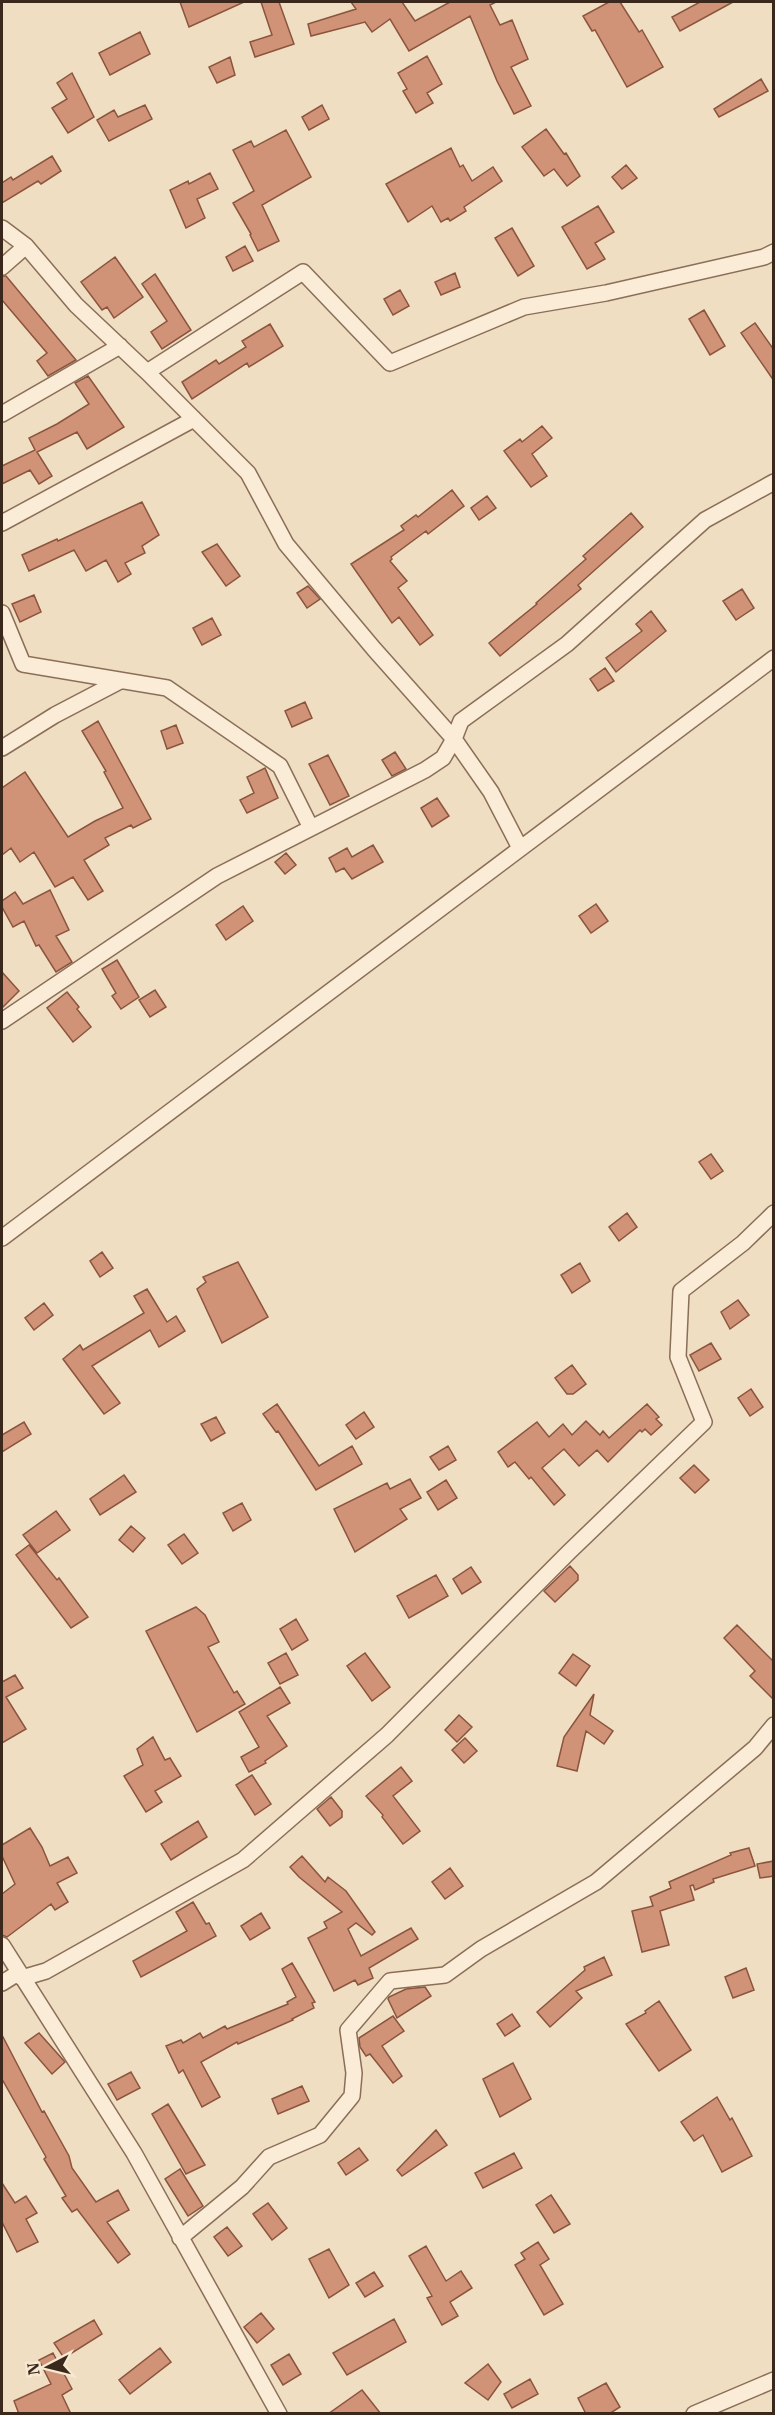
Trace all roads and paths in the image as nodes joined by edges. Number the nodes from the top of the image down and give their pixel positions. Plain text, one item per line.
1 (2, 228) edge
2 (26, 246) junction
3 (774, 252) edge
4 (2, 267) edge
5 (120, 346) junction
6 (147, 372) junction
7 (2, 414) edge
8 (194, 419) junction
9 (774, 482) edge
10 (2, 523) edge
11 (2, 613) edge
12 (774, 658) edge
13 (120, 681) junction
14 (454, 739) junction
15 (2, 748) edge
16 (311, 828) junction
17 (520, 848) junction
18 (2, 1021) edge
19 (774, 1213) edge
20 (2, 1238) edge
21 (774, 1725) edge
22 (2, 1946) edge
23 (20, 1975) junction
24 (2, 1983) edge
25 (180, 2238) junction
26 (774, 2380) edge
27 (279, 2414) edge
28 (694, 2414) edge

1 - 2 street
2 - 4 street
2 - 5 street
3 - 6 street
5 - 6 street
5 - 7 street
6 - 8 street
8 - 10 street
8 - 14 street
9 - 14 street
11 - 13 street
12 - 17 street
13 - 15 street
13 - 16 street
14 - 16 street
14 - 17 street
16 - 18 street
17 - 20 street
19 - 23 street
21 - 25 street
22 - 23 street
23 - 24 street
23 - 25 street
25 - 27 street
26 - 28 street

